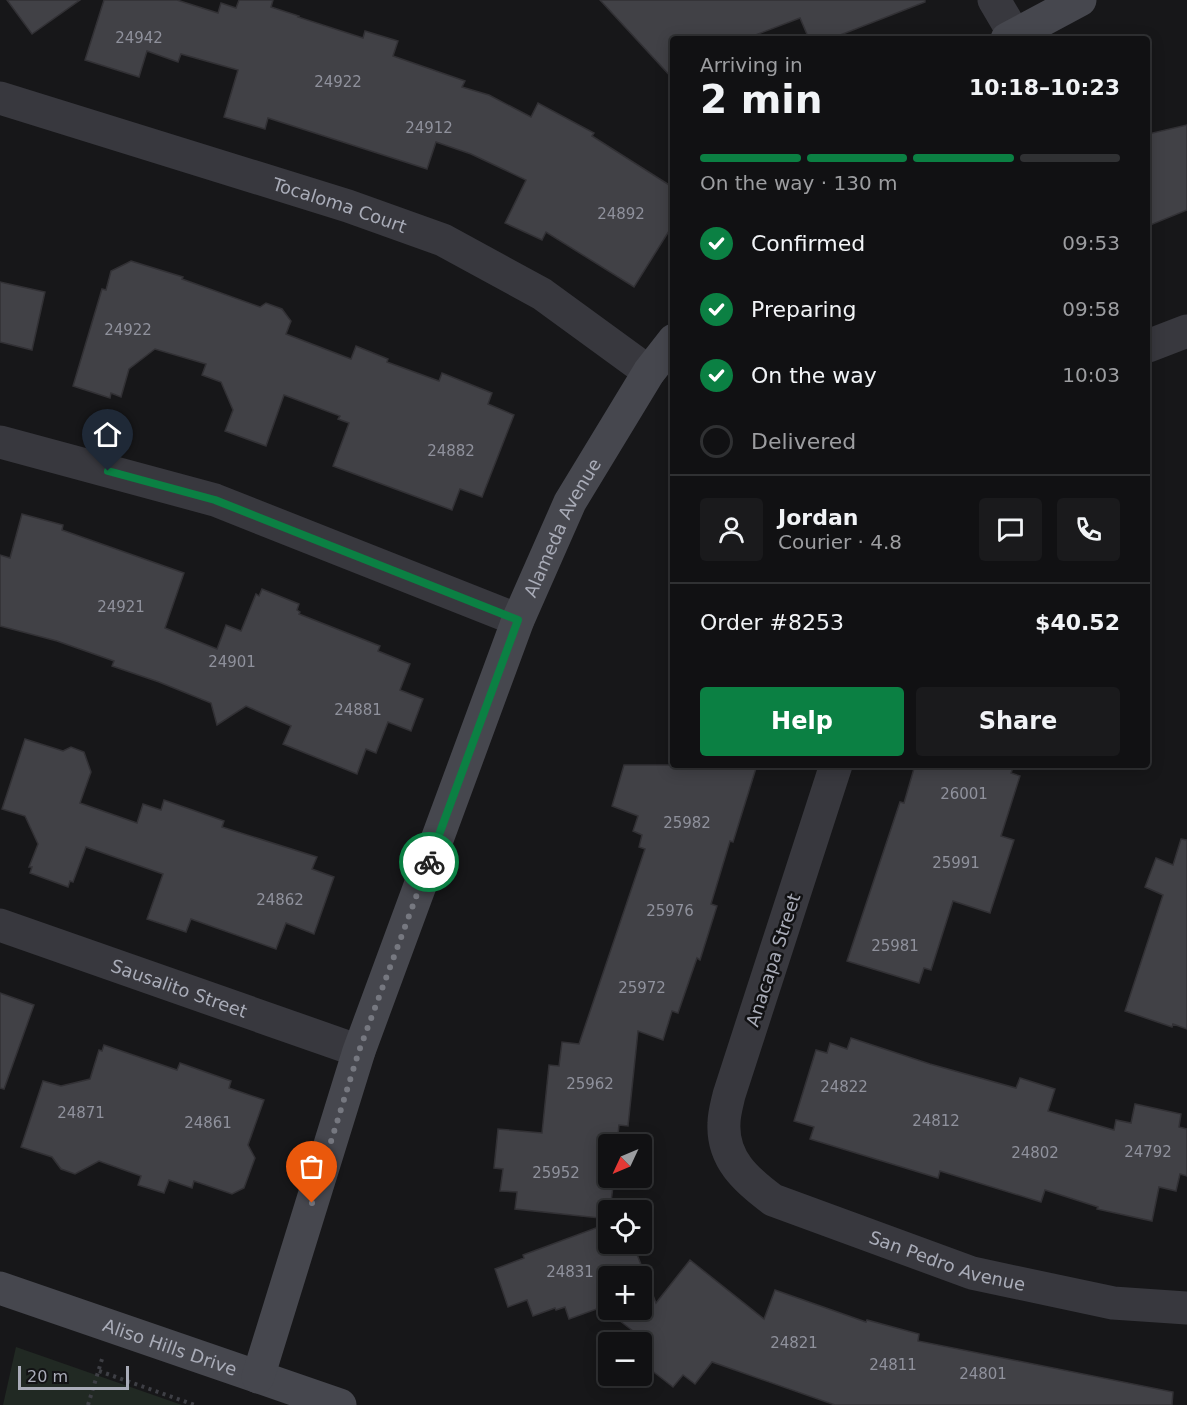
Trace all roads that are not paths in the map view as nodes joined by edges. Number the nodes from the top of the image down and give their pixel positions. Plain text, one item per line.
1 (994, 0) edge
2 (1080, 0) edge
3 (1011, 36) edge
4 (1013, 36) edge
5 (0, 98) edge
6 (1187, 331) edge
7 (670, 345) edge
8 (1150, 345) edge
9 (650, 372) junction
10 (0, 442) edge
11 (518, 620) junction
12 (835, 768) edge
13 (0, 925) edge
14 (359, 1051) junction
15 (730, 1157) joint
16 (0, 1288) edge
17 (1187, 1308) edge
18 (258, 1377) junction
19 (340, 1405) edge

1 - 3 street
2 - 4 street
5 - 9 street, Tocaloma Court
6 - 8 street
7 - 9 street, Alameda Avenue
9 - 11 street, Alameda Avenue
10 - 11 street
11 - 14 street, Alameda Avenue
12 - 15 street, Anacapa Street
13 - 14 street, Sausalito Street
14 - 18 street, Alameda Avenue
15 - 17 street, San Pedro Avenue
16 - 18 street, Aliso Hills Drive
18 - 19 street, Aliso Hills Drive

